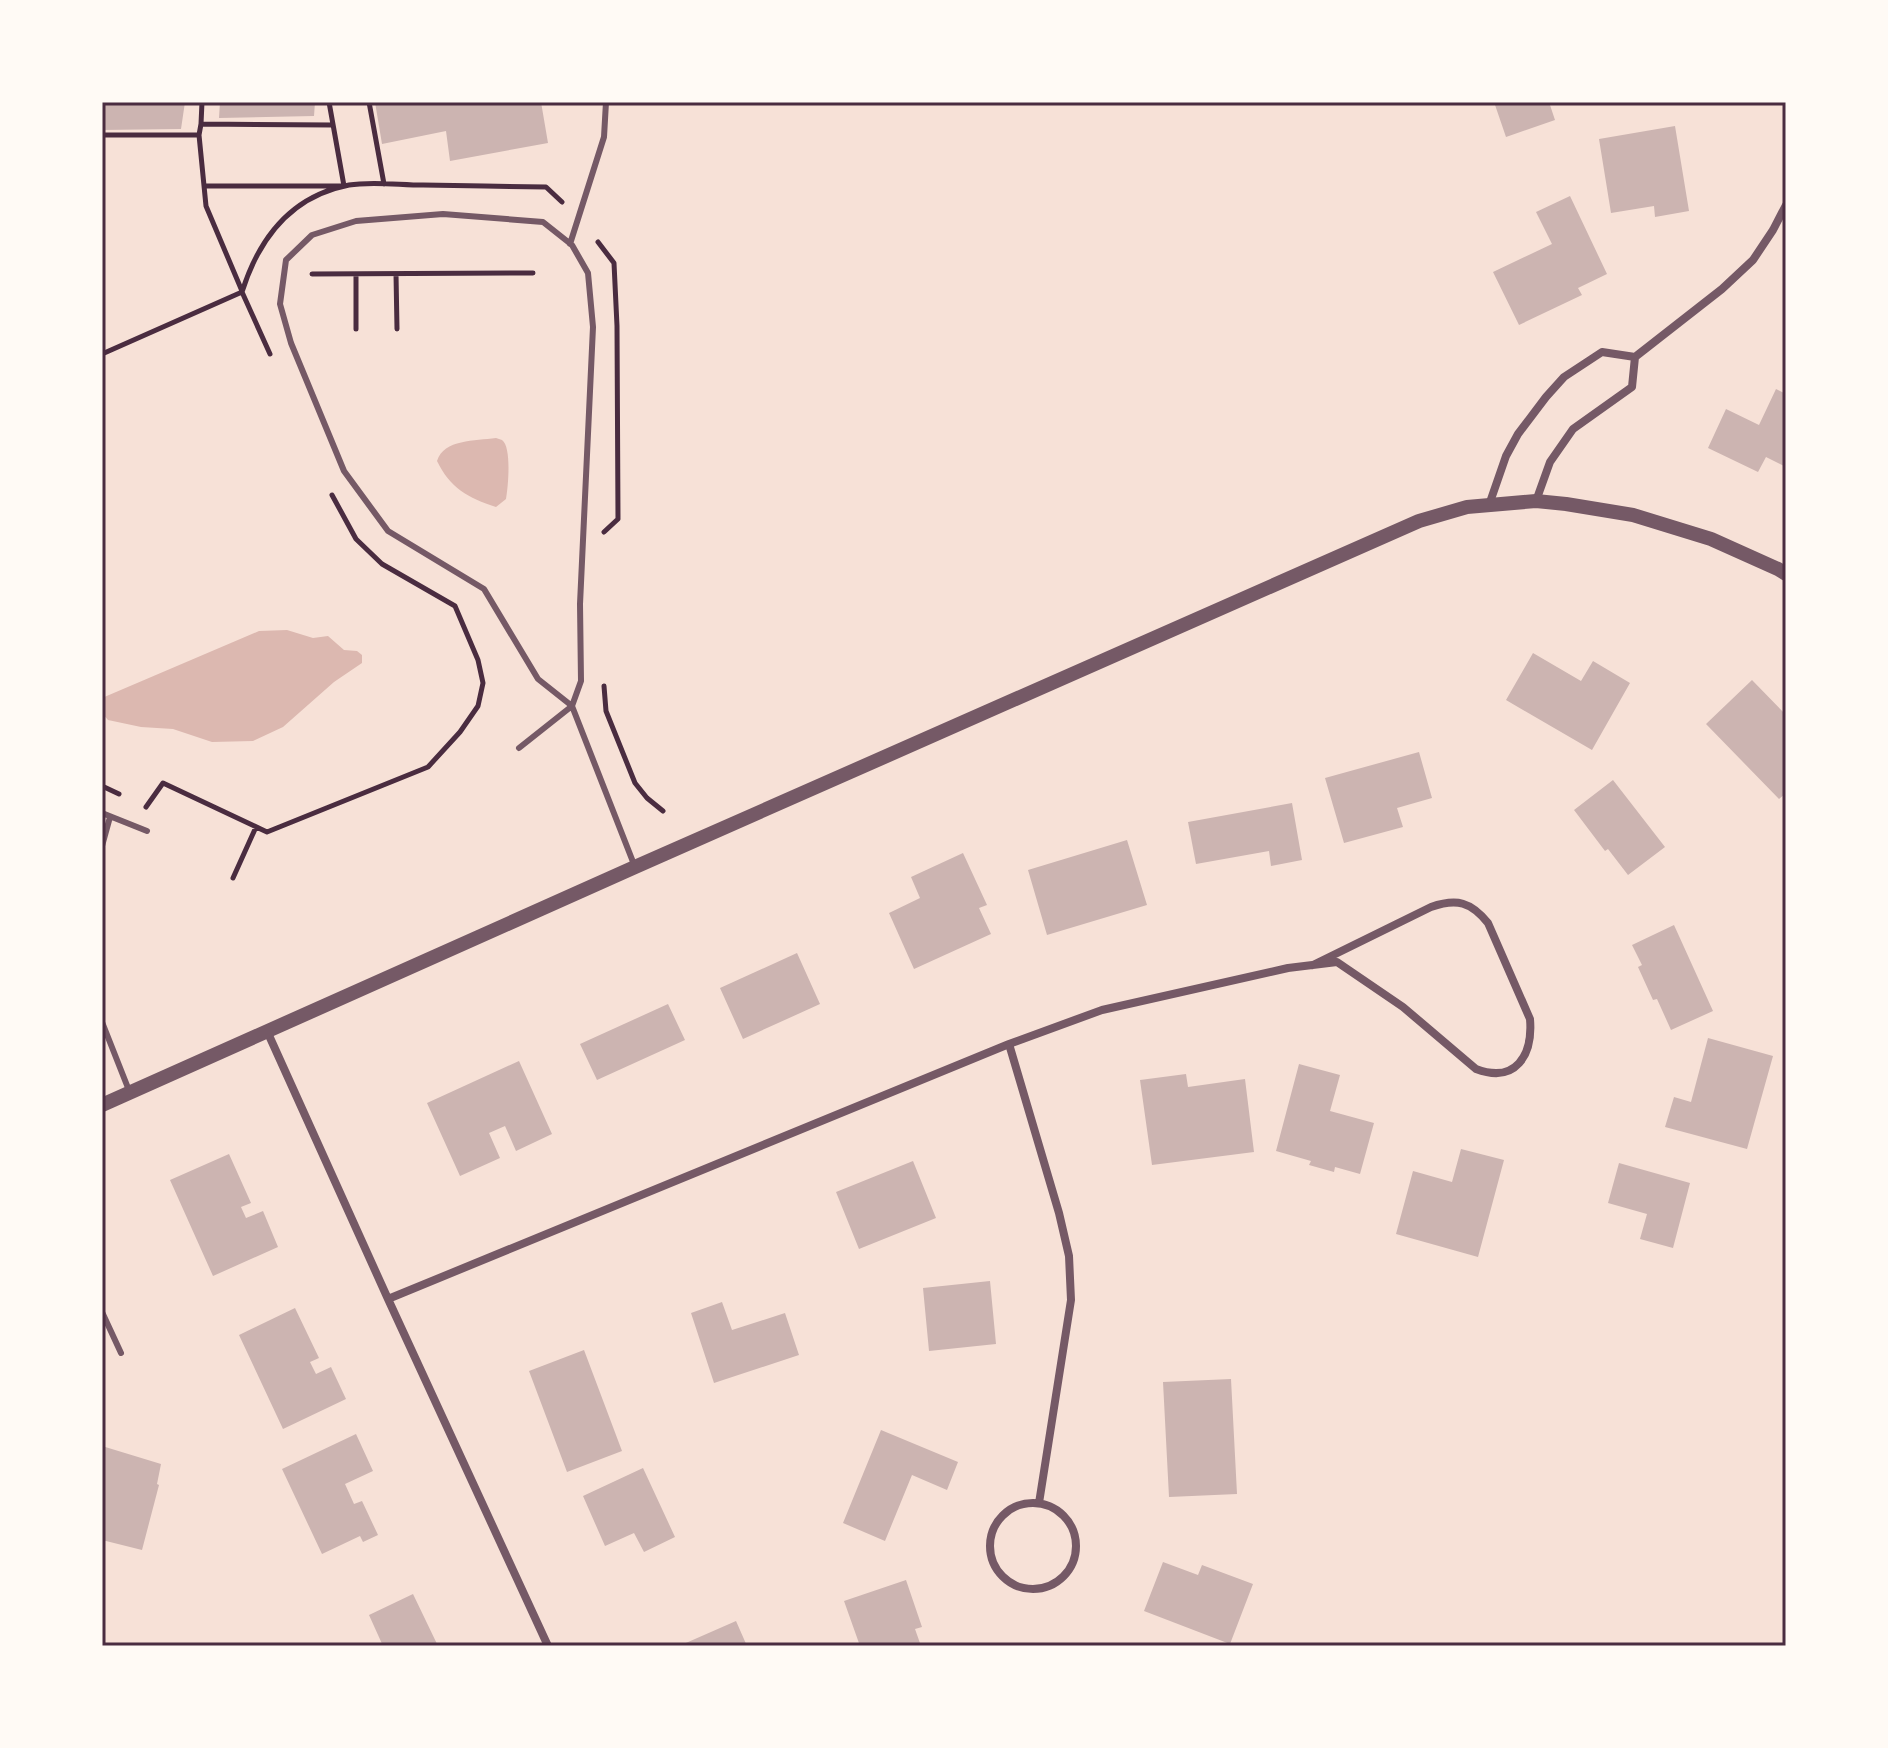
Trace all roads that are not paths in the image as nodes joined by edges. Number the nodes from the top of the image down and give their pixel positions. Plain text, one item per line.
1 (606, 102) edge
2 (1786, 205) edge
3 (570, 244) junction
4 (1635, 357) junction
5 (1536, 501) junction
6 (1489, 505) junction
7 (1786, 574) edge
8 (572, 706) junction
9 (519, 748) dead end
10 (102, 813) edge
11 (110, 817) junction
12 (147, 831) dead end
13 (102, 846) edge
14 (635, 867) junction
15 (1313, 965) junction
16 (102, 1022) edge
17 (267, 1031) junction
18 (1009, 1044) junction
19 (130, 1093) junction
20 (102, 1105) edge
21 (388, 1299) junction
22 (102, 1312) edge
23 (121, 1353) dead end
24 (1039, 1503) junction
25 (548, 1646) edge

1 - 3 lane
2 - 4 street
3 - 8 lane
3 - 8 lane
4 - 5 street
4 - 6 street
5 - 6 street
5 - 7 street
6 - 14 street
8 - 9 lane
8 - 14 lane
10 - 11 lane
11 - 12 lane
11 - 13 lane
14 - 17 street
15 - 15 street
15 - 18 street
16 - 19 lane
17 - 19 street
17 - 21 street
18 - 21 street
18 - 24 street
19 - 20 street
21 - 25 street
22 - 23 lane
24 - 24 street

